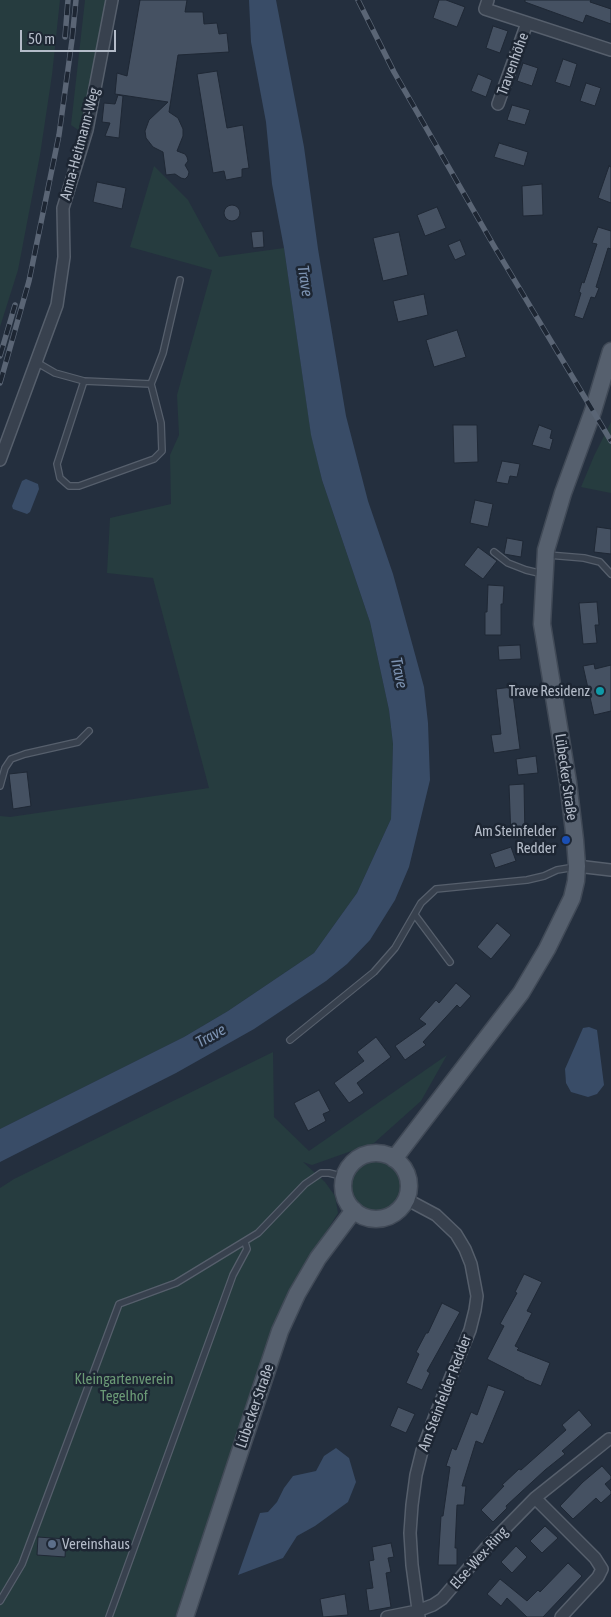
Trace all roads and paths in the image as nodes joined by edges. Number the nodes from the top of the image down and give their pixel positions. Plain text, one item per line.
1 (112, 0) edge
2 (488, 0) edge
3 (528, 23) junction
4 (611, 50) edge
5 (498, 104) dead end
6 (180, 280) dead end
7 (611, 351) edge
8 (36, 362) junction
9 (84, 381) junction
10 (151, 384) junction
11 (0, 460) edge
12 (494, 552) dead end
13 (546, 555) junction
14 (545, 574) junction
15 (611, 574) edge
16 (89, 731) dead end
17 (0, 786) edge
18 (577, 866) junction
19 (611, 870) edge
20 (415, 915) junction
21 (450, 962) dead end
22 (290, 1040) dead end
23 (394, 1159) junction
24 (345, 1177) junction
25 (406, 1199) junction
26 (354, 1210) junction
27 (245, 1242) junction
28 (610, 1438) dead end
29 (535, 1498) junction
30 (0, 1601) edge
31 (418, 1614) edge
32 (109, 1617) edge
33 (185, 1617) edge
34 (387, 1617) edge
35 (560, 1617) edge

1 - 8 street, Anna-Heitmann-Weg
2 - 3 street, Travenhöhe
3 - 4 street, Travenhöhe
3 - 5 street, Travenhöhe
6 - 10 lane
7 - 13 main road, Lübecker Straße
8 - 9 lane
8 - 11 street, Anna-Heitmann-Weg
9 - 10 lane
9 - 10 lane
12 - 14 lane
13 - 14 main road, Lübecker Straße
13 - 15 lane
14 - 18 main road, Lübecker Straße
16 - 17 lane
18 - 19 street
18 - 20 lane
18 - 23 main road, Lübecker Straße
20 - 21 lane
20 - 22 lane
23 - 24 main road
23 - 25 main road
24 - 26 main road
24 - 27 lane
25 - 26 main road
25 - 31 street, Am Steinfelder Redder
26 - 33 main road, Lübecker Straße
27 - 30 lane
27 - 32 lane
28 - 29 street, Else-Wex-Ring
29 - 31 street, Else-Wex-Ring
29 - 35 street
31 - 34 street, Else-Wex-Ring

